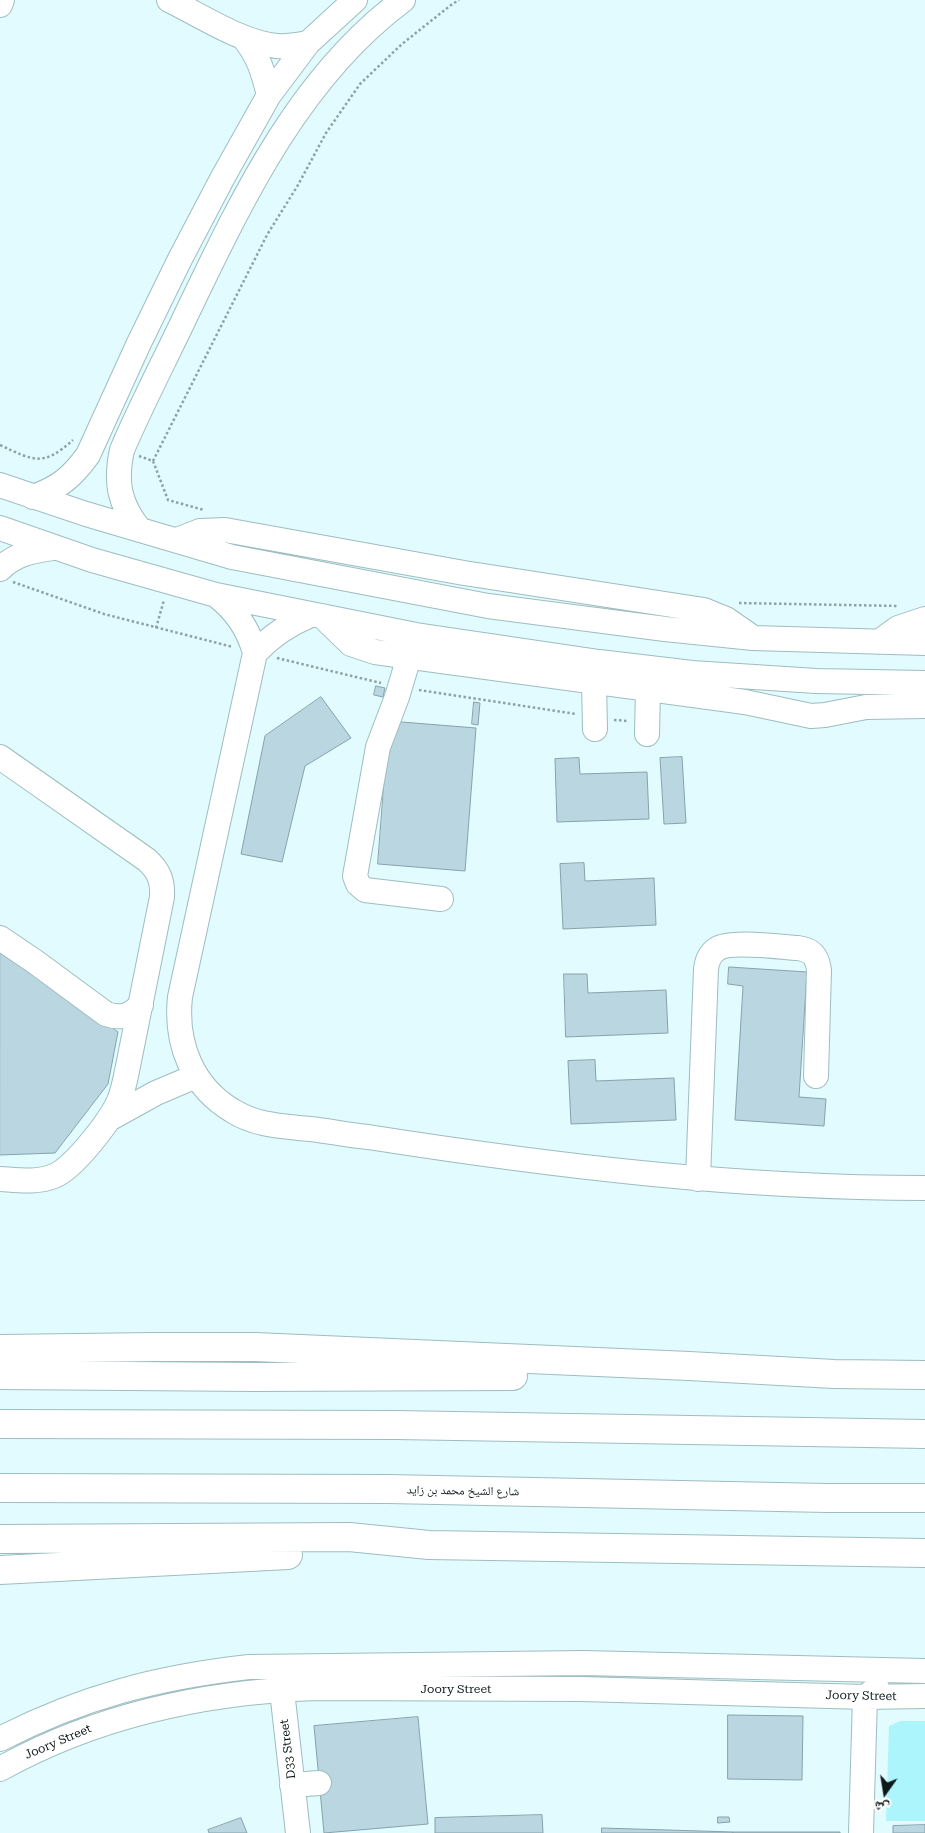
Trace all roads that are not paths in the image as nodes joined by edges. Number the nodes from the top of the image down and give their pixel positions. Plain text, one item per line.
1 (2, 0) edge
2 (169, 0) edge
3 (355, 0) edge
4 (403, 0) edge
5 (0, 5) edge
6 (244, 38) junction
7 (308, 43) junction
8 (269, 95) junction
9 (0, 485) edge
10 (33, 497) junction
11 (0, 528) edge
12 (140, 530) junction
13 (54, 548) junction
14 (4, 575) edge
15 (216, 595) junction
16 (316, 615) junction
17 (925, 619) edge
18 (879, 642) junction
19 (925, 643) edge
20 (255, 653) junction
21 (409, 657) junction
22 (594, 682) junction
23 (925, 683) edge
24 (648, 689) junction
25 (925, 706) edge
26 (595, 723) road end
27 (647, 728) road end
28 (0, 738) edge
29 (0, 756) edge
30 (55, 794) junction
31 (441, 899) dead end
32 (0, 938) edge
33 (189, 961) junction
34 (141, 1005) junction
35 (193, 1070) junction
36 (816, 1076) dead end
37 (123, 1091) junction
38 (109, 1119) junction
39 (311, 1129) junction
40 (0, 1179) edge
41 (698, 1179) junction
42 (925, 1188) edge
43 (0, 1349) edge
44 (689, 1366) junction
45 (925, 1375) edge
46 (0, 1376) edge
47 (0, 1424) edge
48 (925, 1434) edge
49 (0, 1488) edge
50 (925, 1498) edge
51 (0, 1539) edge
52 (429, 1545) junction
53 (925, 1553) edge
54 (0, 1570) edge
55 (279, 1665) junction
56 (925, 1671) edge
57 (925, 1684) edge
58 (281, 1689) junction
59 (925, 1696) edge
60 (865, 1697) junction
61 (0, 1739) edge
62 (0, 1769) edge
63 (319, 1783) dead end
64 (292, 1784) junction
65 (298, 1833) edge
66 (861, 1833) edge

1 - 5 street
2 - 6 street
3 - 7 street
4 - 12 street
6 - 7 street
6 - 8 street
7 - 8 street
8 - 10 street
9 - 10 street
10 - 12 street
11 - 13 street
12 - 18 street
13 - 14 street
13 - 15 street
15 - 16 street
15 - 20 street
16 - 20 street
16 - 21 street
16 - 23 street
17 - 18 street
18 - 19 street
20 - 33 street
21 - 22 street
21 - 31 street
22 - 24 street
22 - 26 street
24 - 25 street
24 - 27 street
28 - 30 street
29 - 30 street
30 - 34 street
32 - 34 street
33 - 35 street
33 - 39 street
34 - 37 street
35 - 37 street
35 - 38 street
35 - 39 street
36 - 41 street
37 - 38 street
38 - 40 street
39 - 41 street
41 - 42 street
43 - 44 highway
44 - 45 highway
44 - 46 highway
47 - 48 highway
49 - 50 highway, شارع الشيخ محمد بن زايد
51 - 52 highway
52 - 53 highway
52 - 54 highway
55 - 56 street, Joory Street
55 - 58 street, D33 Street
55 - 61 street, Joory Street
57 - 60 street
58 - 60 street, Joory Street
58 - 62 street, Joory Street
58 - 64 street, D33 Street
59 - 60 street, Joory Street
60 - 66 street
63 - 64 street
64 - 65 street, D33 Street

